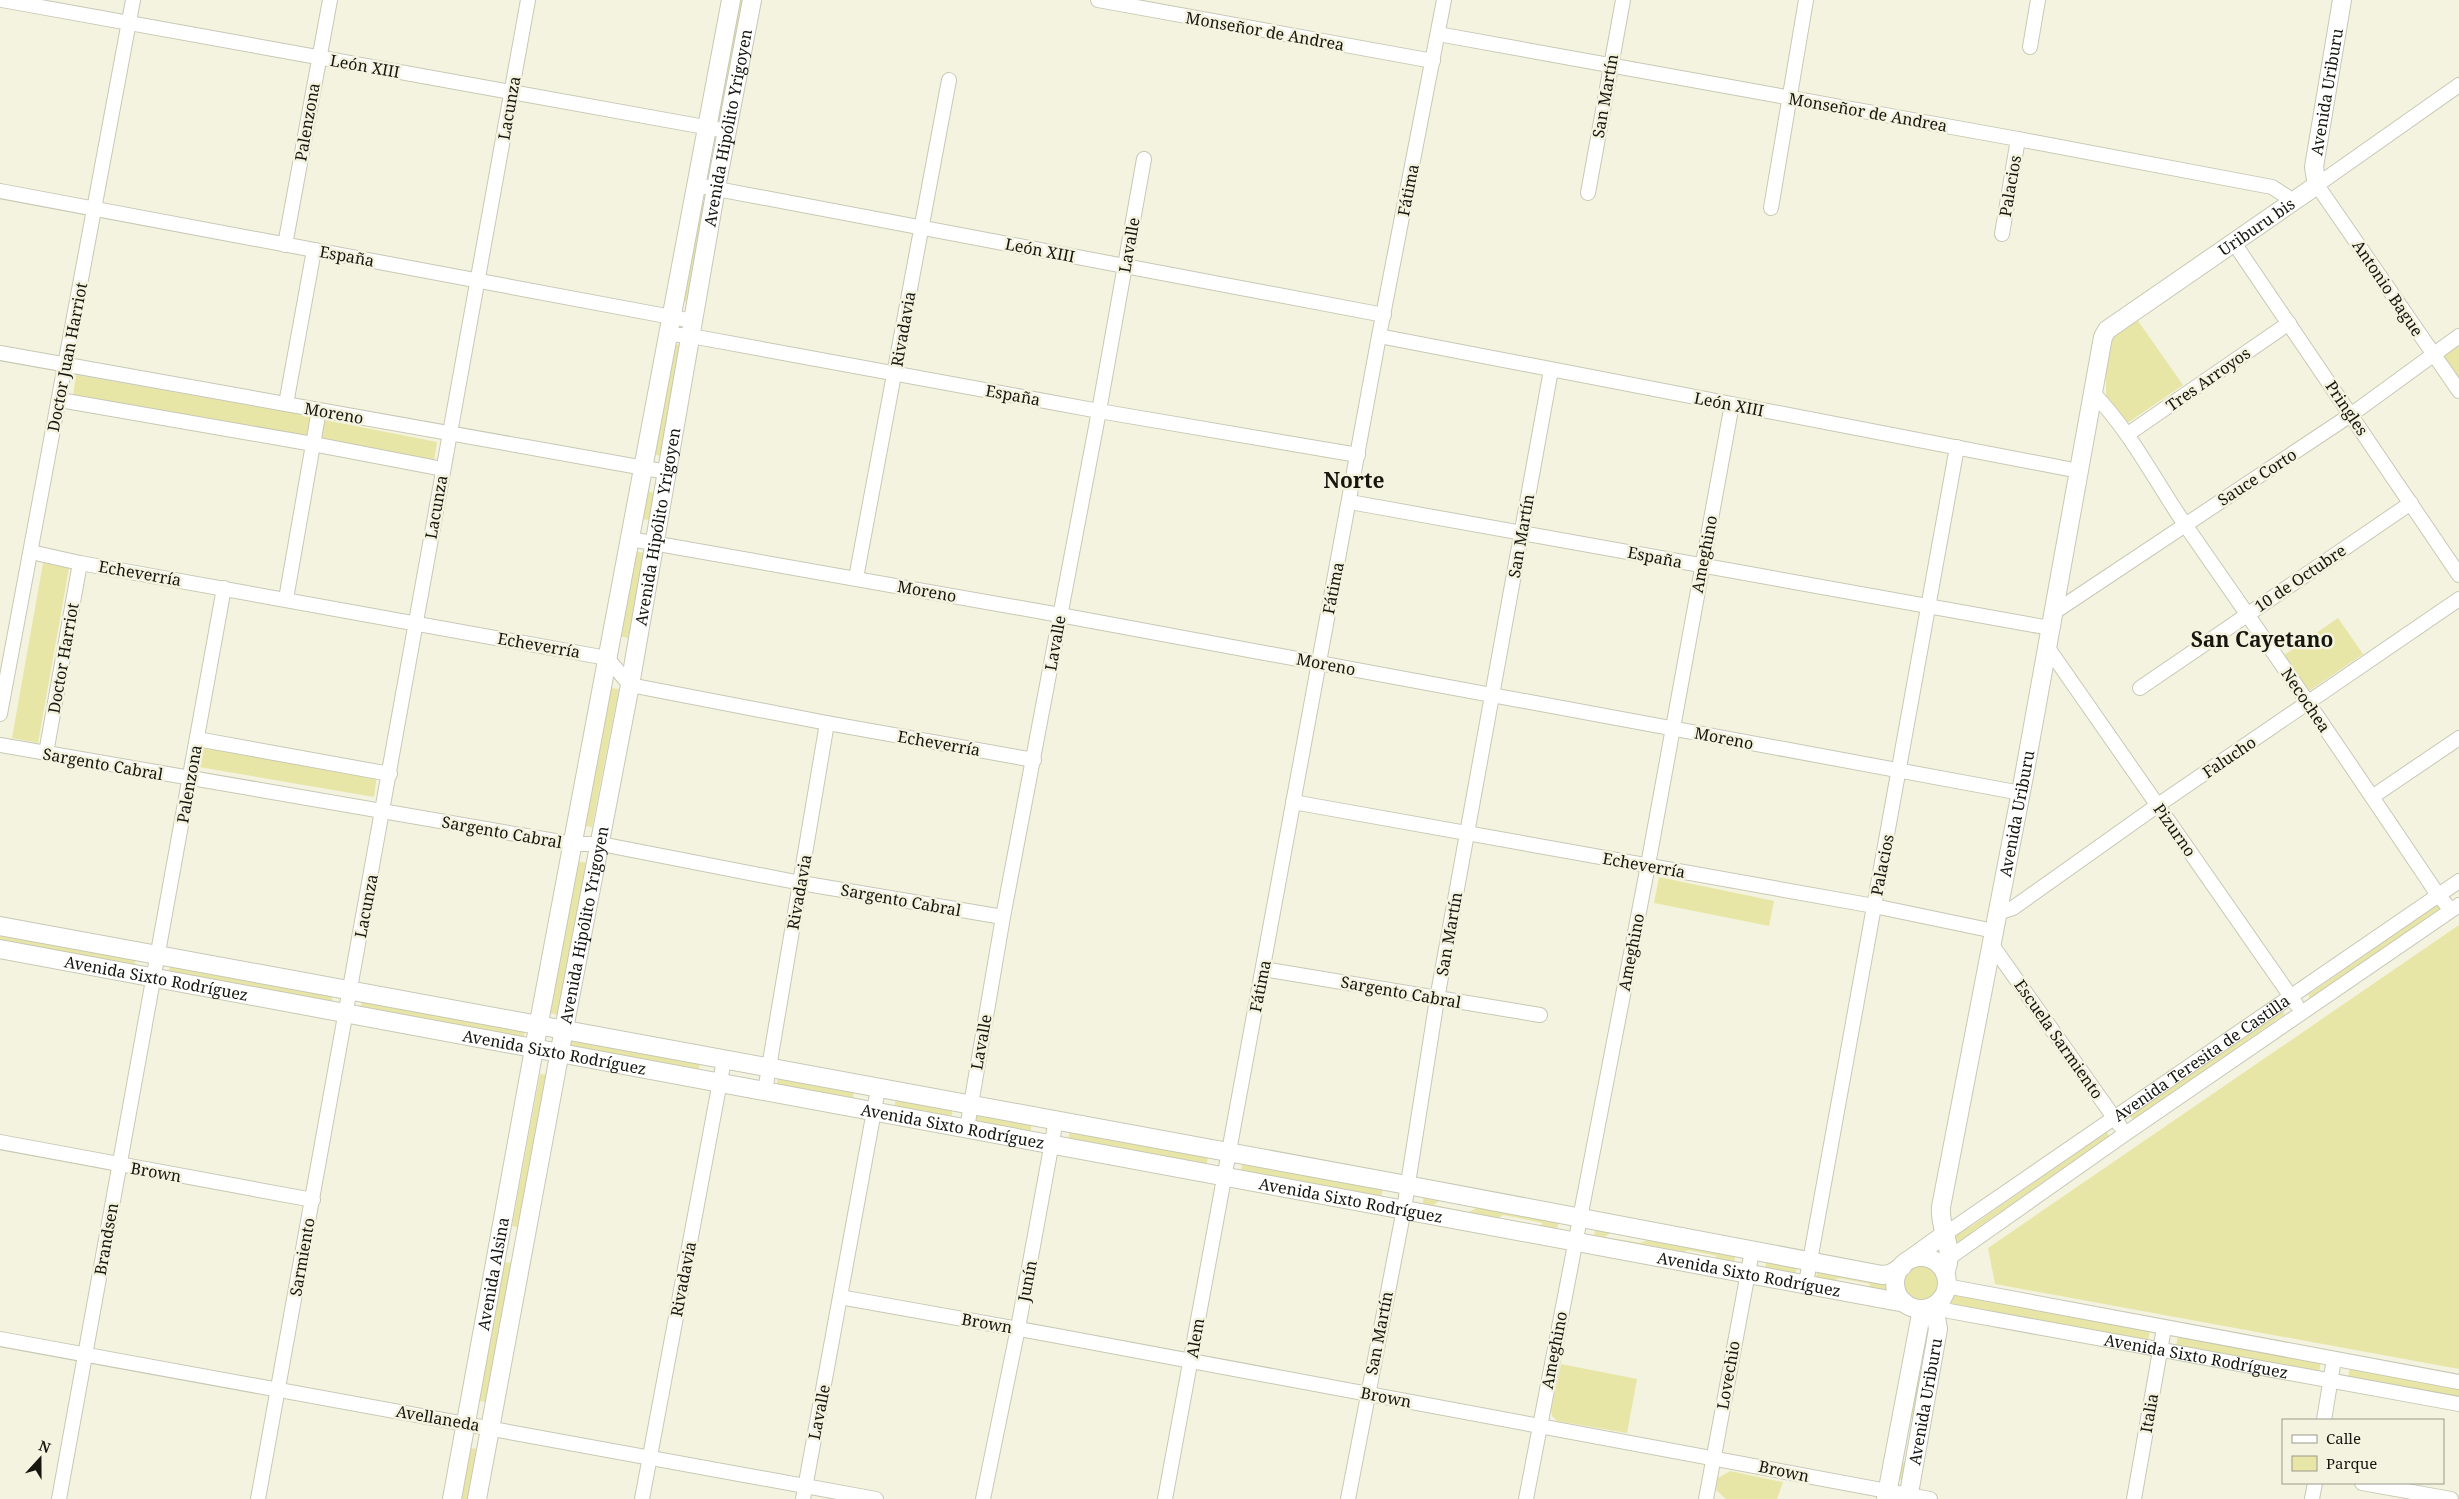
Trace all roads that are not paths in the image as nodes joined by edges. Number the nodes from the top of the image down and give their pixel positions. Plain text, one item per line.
1 (2, 0) edge
2 (133, 0) edge
3 (330, 0) edge
4 (528, 0) edge
5 (731, 0) edge
6 (752, 0) edge
7 (1098, 0) edge
8 (1444, 0) edge
9 (1623, 0) edge
10 (1806, 0) edge
11 (2038, 0) edge
12 (2342, 0) edge
13 (1168, 6) edge
14 (129, 22) junction
15 (1438, 34) junction
16 (2030, 47) dead end
17 (319, 58) junction
18 (1433, 61) junction
19 (1610, 65) junction
20 (949, 80) dead end
21 (2459, 85) edge
22 (512, 92) junction
23 (1790, 98) junction
24 (707, 127) junction
25 (727, 131) junction
26 (2018, 139) junction
27 (1144, 159) dead end
28 (696, 184) junction
29 (2317, 185) junction
30 (716, 188) junction
31 (0, 192) edge
32 (1588, 193) dead end
33 (2292, 203) junction
34 (1771, 208) dead end
35 (95, 209) junction
36 (921, 226) junction
37 (2002, 234) dead end
38 (2234, 243) junction
39 (285, 244) junction
40 (314, 250) junction
41 (1125, 266) junction
42 (478, 280) junction
43 (1384, 315) junction
44 (2289, 323) junction
45 (670, 325) junction
46 (692, 328) junction
47 (1379, 336) junction
48 (2459, 336) edge
49 (0, 353) edge
50 (2433, 354) junction
51 (66, 365) junction
52 (1551, 370) junction
53 (895, 374) junction
54 (2459, 392) edge
55 (2093, 393) junction
56 (60, 400) junction
57 (286, 404) junction
58 (1732, 404) junction
59 (319, 410) junction
60 (1099, 411) junction
61 (2352, 414) junction
62 (450, 434) junction
63 (2128, 434) junction
64 (313, 444) junction
65 (1957, 447) junction
66 (1358, 455) junction
67 (643, 468) junction
68 (443, 469) junction
69 (2079, 471) junction
70 (668, 472) junction
71 (1350, 502) junction
72 (2411, 502) junction
73 (2185, 524) junction
74 (1522, 532) junction
75 (630, 538) junction
76 (656, 543) junction
77 (31, 552) junction
78 (80, 563) junction
79 (1702, 566) junction
80 (2459, 574) edge
81 (856, 578) junction
82 (224, 588) junction
83 (286, 599) junction
84 (2459, 599) edge
85 (1929, 606) junction
86 (2248, 614) junction
87 (1060, 615) junction
88 (2051, 620) junction
89 (416, 623) junction
90 (2048, 648) junction
91 (6, 658) edge
92 (607, 658) junction
93 (1319, 663) junction
94 (630, 685) junction
95 (2140, 688) dead end
96 (1492, 696) junction
97 (2308, 704) junction
98 (0, 714) edge
99 (827, 723) junction
100 (1672, 728) junction
101 (197, 739) junction
102 (2457, 743) edge
103 (0, 745) edge
104 (46, 754) junction
105 (1034, 760) junction
106 (1900, 771) junction
107 (390, 774) junction
108 (190, 779) junction
109 (2021, 793) junction
110 (2372, 797) junction
111 (1293, 802) junction
112 (2158, 805) junction
113 (384, 811) junction
114 (1467, 834) junction
115 (573, 844) junction
116 (601, 844) junction
117 (1648, 865) junction
118 (2459, 881) edge
119 (801, 882) junction
120 (2438, 895) junction
121 (1874, 906) junction
122 (2455, 908) edge
123 (1998, 913) junction
124 (1003, 917) junction
125 (0, 926) edge
126 (1993, 938) junction
127 (0, 949) edge
128 (158, 956) junction
129 (1263, 969) junction
130 (154, 979) junction
131 (350, 991) junction
132 (2291, 997) junction
133 (1437, 999) junction
134 (2302, 1012) junction
135 (346, 1014) junction
136 (1540, 1015) dead end
137 (538, 1026) junction
138 (564, 1029) junction
139 (534, 1049) junction
140 (560, 1053) junction
141 (724, 1060) junction
142 (768, 1068) junction
143 (721, 1083) junction
144 (878, 1089) junction
145 (765, 1091) junction
146 (969, 1104) junction
147 (874, 1111) junction
148 (2115, 1118) junction
149 (1056, 1120) junction
150 (966, 1128) junction
151 (2125, 1134) junction
152 (0, 1142) edge
153 (1052, 1144) junction
154 (1229, 1152) junction
155 (120, 1165) junction
156 (1224, 1177) junction
157 (1407, 1184) junction
158 (313, 1200) junction
159 (1404, 1209) junction
160 (1580, 1218) junction
161 (1945, 1234) junction
162 (1576, 1242) junction
163 (498, 1243) junction
164 (524, 1248) junction
165 (1752, 1251) junction
166 (1810, 1261) junction
167 (1904, 1264) junction
168 (1947, 1272) junction
169 (1747, 1274) junction
170 (1806, 1283) junction
171 (840, 1297) junction
172 (1905, 1303) junction
173 (1931, 1306) junction
174 (1018, 1328) junction
175 (2164, 1328) junction
176 (0, 1339) edge
177 (2161, 1349) junction
178 (85, 1354) junction
179 (2334, 1359) junction
180 (1191, 1360) junction
181 (2330, 1381) junction
182 (2459, 1382) edge
183 (278, 1390) junction
184 (1367, 1394) junction
185 (2459, 1404) edge
186 (2324, 1419) edge
187 (466, 1423) junction
188 (1539, 1426) junction
189 (490, 1428) junction
190 (650, 1456) junction
191 (1714, 1457) junction
192 (2315, 1484) edge
193 (2368, 1484) edge
194 (804, 1492) edge
195 (1887, 1496) edge
196 (1909, 1497) edge
197 (59, 1499) edge
198 (258, 1499) edge
199 (452, 1499) edge
200 (477, 1499) edge
201 (642, 1499) edge
202 (876, 1499) edge
203 (983, 1499) edge
204 (1165, 1499) edge
205 (1348, 1499) edge
206 (1526, 1499) edge
207 (1706, 1499) edge
208 (1930, 1499) edge
209 (2134, 1499) edge
210 (2312, 1499) edge
211 (2450, 1499) edge

1 - 14 street, León XIII
2 - 14 street, Doctor Juan Harriot
3 - 17 street, Palenzona
4 - 22 street, Lacunza
5 - 24 main road, Avenida Hipólito Yrigoyen
6 - 25 main road, Avenida Hipólito Yrigoyen
7 - 13 street, Monseñor de Andrea
8 - 15 street, Fátima
9 - 19 street, San Martín
10 - 23 street
11 - 16 street
12 - 29 main road, Avenida Uriburu
13 - 18 street, Monseñor de Andrea
14 - 17 street, León XIII
14 - 35 street, Doctor Juan Harriot
15 - 18 street, Fátima
15 - 19 street, Monseñor de Andrea
17 - 22 street, León XIII
17 - 39 street, Palenzona
18 - 43 street, Fátima
19 - 23 street, Monseñor de Andrea
19 - 32 street, San Martín
20 - 36 street, Rivadavia
21 - 29 street, Uriburu bis
22 - 24 street, León XIII
22 - 42 street, Lacunza
23 - 26 street, Monseñor de Andrea
23 - 34 street
24 - 25 street, León XIII
24 - 28 main road, Avenida Hipólito Yrigoyen
25 - 30 main road, Avenida Hipólito Yrigoyen
26 - 33 street, Monseñor de Andrea
26 - 37 street, Palacios
27 - 41 street, Lavalle
28 - 30 street, León XIII
28 - 45 main road, Avenida Hipólito Yrigoyen
29 - 33 main road, Uriburu bis
29 - 50 street, Antonio Bague
30 - 36 street, León XIII
30 - 46 main road, Avenida Hipólito Yrigoyen
31 - 35 street, España
33 - 38 main road, Uriburu bis
35 - 39 street, España
35 - 51 street, Doctor Juan Harriot
36 - 41 street, León XIII
36 - 53 street, Rivadavia
38 - 44 street, Pringles
38 - 55 main road, Uriburu bis
39 - 40 street, España
40 - 42 street, España
40 - 57 street
41 - 43 street, León XIII
41 - 60 street, Lavalle
42 - 45 street, España
42 - 62 street, Lacunza
43 - 47 street, Fátima
44 - 61 street, Pringles
44 - 63 street, Tres Arroyos
45 - 46 street, España
45 - 67 main road, Avenida Hipólito Yrigoyen
46 - 53 street, España
46 - 70 main road, Avenida Hipólito Yrigoyen
47 - 52 street, León XIII
47 - 66 street, Fátima
48 - 50 street, Sauce Corto
49 - 51 street, Moreno
50 - 54 street, Antonio Bague
50 - 61 street, Sauce Corto
51 - 56 street, Doctor Juan Harriot
51 - 57 street, Moreno
52 - 58 street, León XIII
52 - 74 street, San Martín
53 - 60 street, España
53 - 81 street, Rivadavia
55 - 63 street, Necochea
55 - 69 main road, Avenida Uriburu
56 - 64 street, Moreno
56 - 77 street, Doctor Juan Harriot
57 - 59 street, Moreno
58 - 65 street, León XIII
58 - 79 street, Ameghino
59 - 62 street, Moreno
59 - 64 street
60 - 66 street, España
60 - 87 street, Lavalle
61 - 72 street, Pringles
61 - 73 street, Sauce Corto
62 - 67 street, Moreno
62 - 68 street, Lacunza
63 - 73 street, Necochea
64 - 68 street, Moreno
64 - 83 street
65 - 69 street, León XIII
65 - 85 street, Palacios
66 - 71 street, Fátima
67 - 70 street, Moreno
67 - 75 main road, Avenida Hipólito Yrigoyen
68 - 89 street, Lacunza
69 - 88 main road, Avenida Uriburu
70 - 76 main road, Avenida Hipólito Yrigoyen
71 - 74 street, España
71 - 93 street, Fátima
72 - 80 street, Pringles
72 - 86 street, 10 de Octubre
73 - 86 street, Necochea
73 - 88 street, Sauce Corto
74 - 79 street, España
74 - 96 street, San Martín
75 - 76 street, Moreno
75 - 92 main road, Avenida Hipólito Yrigoyen
76 - 81 street, Moreno
76 - 94 main road, Avenida Hipólito Yrigoyen
77 - 78 street, Echeverría
77 - 91 street, Doctor Juan Harriot
78 - 82 street, Echeverría
78 - 104 street, Doctor Harriot
79 - 85 street, España
79 - 100 street, Ameghino
81 - 87 street, Moreno
82 - 83 street, Echeverría
82 - 101 street, Palenzona
83 - 89 street, Echeverría
84 - 97 street, Falucho
85 - 88 street, España
85 - 106 street, Palacios
86 - 95 street, 10 de Octubre
86 - 97 street, Necochea
87 - 93 street, Moreno
87 - 105 street, Lavalle
88 - 90 main road, Avenida Uriburu
89 - 92 street, Echeverría
89 - 107 street, Lacunza
90 - 109 main road, Avenida Uriburu
90 - 112 street, Pizurno
91 - 98 street, Doctor Juan Harriot
92 - 94 street
92 - 115 main road, Avenida Hipólito Yrigoyen
93 - 96 street, Moreno
93 - 111 street, Fátima
94 - 99 street, Echeverría
94 - 116 main road, Avenida Hipólito Yrigoyen
96 - 100 street, Moreno
96 - 114 street, San Martín
97 - 110 street, Necochea
97 - 112 street, Falucho
99 - 105 street, Echeverría
99 - 119 street, Rivadavia
100 - 106 street, Moreno
100 - 117 street, Ameghino
101 - 107 street
101 - 108 street, Palenzona
102 - 110 street
103 - 104 street, Sargento Cabral
104 - 108 street, Sargento Cabral
105 - 124 street, Lavalle
106 - 109 street, Moreno
106 - 121 street, Palacios
107 - 113 street, Lacunza
108 - 113 street, Sargento Cabral
108 - 128 street, Palenzona
109 - 123 main road, Avenida Uriburu
110 - 120 street, Necochea
111 - 114 street, Echeverría
111 - 129 street, Fátima
112 - 123 street, Falucho
112 - 132 street, Pizurno
113 - 115 street, Sargento Cabral
113 - 131 street, Lacunza
114 - 117 street, Echeverría
114 - 133 street, San Martín
115 - 116 street, Sargento Cabral
115 - 137 main road, Avenida Hipólito Yrigoyen
116 - 119 street, Sargento Cabral
116 - 138 main road, Avenida Hipólito Yrigoyen
117 - 121 street, Echeverría
117 - 160 street, Ameghino
118 - 120 street, Avenida Teresita de Castilla
119 - 124 street, Sargento Cabral
119 - 142 street, Rivadavia
120 - 122 street, Necochea
120 - 132 street, Avenida Teresita de Castilla
121 - 126 street, Echeverría
121 - 166 street, Palacios
122 - 134 street, Avenida Teresita de Castilla
123 - 126 main road, Avenida Uriburu
124 - 146 street, Lavalle
125 - 128 main road, Avenida Sixto Rodríguez
126 - 148 street, Escuela Sarmiento
126 - 161 main road, Avenida Uriburu
127 - 130 main road, Avenida Sixto Rodríguez
128 - 130 street, Palenzona
128 - 131 main road, Avenida Sixto Rodríguez
129 - 133 street, Sargento Cabral
129 - 154 street, Fátima
130 - 135 main road, Avenida Sixto Rodríguez
130 - 155 street, Brandsen
131 - 135 street, Lacunza
131 - 137 main road, Avenida Sixto Rodríguez
132 - 134 street, Pizurno
132 - 148 street, Avenida Teresita de Castilla
133 - 136 street, Sargento Cabral
133 - 157 street, San Martín
134 - 151 street, Avenida Teresita de Castilla
135 - 139 main road, Avenida Sixto Rodríguez
135 - 158 street, Sarmiento
137 - 138 main road, Avenida Sixto Rodríguez
137 - 139 main road, Avenida Hipólito Yrigoyen
138 - 140 main road, Avenida Hipólito Yrigoyen
138 - 141 main road, Avenida Sixto Rodríguez
139 - 140 main road, Avenida Sixto Rodríguez
139 - 163 main road, Avenida Alsina
140 - 143 main road, Avenida Sixto Rodríguez
140 - 164 main road, Avenida Alsina
141 - 142 main road, Avenida Sixto Rodríguez
141 - 143 street, Rivadavia
142 - 144 main road, Avenida Sixto Rodríguez
142 - 145 street, Rivadavia
143 - 145 main road, Avenida Sixto Rodríguez
143 - 190 street, Rivadavia
144 - 146 main road, Avenida Sixto Rodríguez
144 - 147 street, Lavalle
145 - 147 main road, Avenida Sixto Rodríguez
146 - 149 main road, Avenida Sixto Rodríguez
146 - 150 street, Lavalle
147 - 150 main road, Avenida Sixto Rodríguez
147 - 171 street, Lavalle
148 - 151 street, Escuela Sarmiento
148 - 161 street, Avenida Teresita de Castilla
149 - 153 street, Junín
149 - 154 main road, Avenida Sixto Rodríguez
150 - 153 main road, Avenida Sixto Rodríguez
151 - 168 street, Avenida Teresita de Castilla
152 - 155 street, Brown
153 - 156 main road, Avenida Sixto Rodríguez
153 - 174 street, Junín
154 - 156 street, Fátima
154 - 157 main road, Avenida Sixto Rodríguez
155 - 158 street, Brown
155 - 178 street, Brandsen
156 - 159 main road, Avenida Sixto Rodríguez
156 - 180 street, Alem
157 - 159 street, San Martín
157 - 160 main road, Avenida Sixto Rodríguez
158 - 183 street, Sarmiento
159 - 162 main road, Avenida Sixto Rodríguez
159 - 184 street, San Martín
160 - 162 street, Ameghino
160 - 165 main road, Avenida Sixto Rodríguez
161 - 167 main road, Avenida Teresita de Castilla
161 - 168 main road
162 - 169 main road, Avenida Sixto Rodríguez
162 - 188 street, Ameghino
163 - 164 main road
163 - 187 main road, Avenida Alsina
164 - 189 main road, Avenida Alsina
165 - 166 main road, Avenida Sixto Rodríguez
165 - 169 street, Lovechio
166 - 167 main road, Avenida Sixto Rodríguez
166 - 170 street, Palacios
167 - 168 main road
167 - 172 main road
168 - 173 main road
168 - 175 street, Avenida Sixto Rodríguez
169 - 170 main road, Avenida Sixto Rodríguez
169 - 191 street, Lovechio
170 - 172 main road, Avenida Sixto Rodríguez
171 - 174 street, Brown
171 - 194 street, Lavalle
172 - 173 main road
173 - 177 street, Avenida Sixto Rodríguez
173 - 195 main road, Avenida Uriburu
173 - 196 main road, Avenida Uriburu
174 - 180 street, Brown
174 - 203 street, Junín
175 - 177 street, Italia
175 - 179 street, Avenida Sixto Rodríguez
176 - 178 street, Avellaneda
177 - 181 street, Avenida Sixto Rodríguez
177 - 209 street, Italia
178 - 183 street, Avellaneda
178 - 197 street, Brandsen
179 - 181 street
179 - 182 street, Avenida Sixto Rodríguez
180 - 184 street, Brown
180 - 204 street, Alem
181 - 185 street, Avenida Sixto Rodríguez
181 - 186 street
183 - 187 street, Avellaneda
183 - 198 street, Sarmiento
184 - 188 street, Brown
184 - 205 street, San Martín
187 - 189 street, Avellaneda
187 - 199 main road, Avenida Alsina
188 - 191 street, Brown
188 - 206 street, Ameghino
189 - 190 street, Avellaneda
189 - 200 main road, Avenida Alsina
190 - 194 street, Avellaneda
190 - 201 street, Rivadavia
191 - 195 street, Brown
191 - 207 street, Lovechio
192 - 210 street
193 - 211 street
194 - 202 street, Avellaneda
195 - 196 street, Brown
196 - 208 street, Brown

